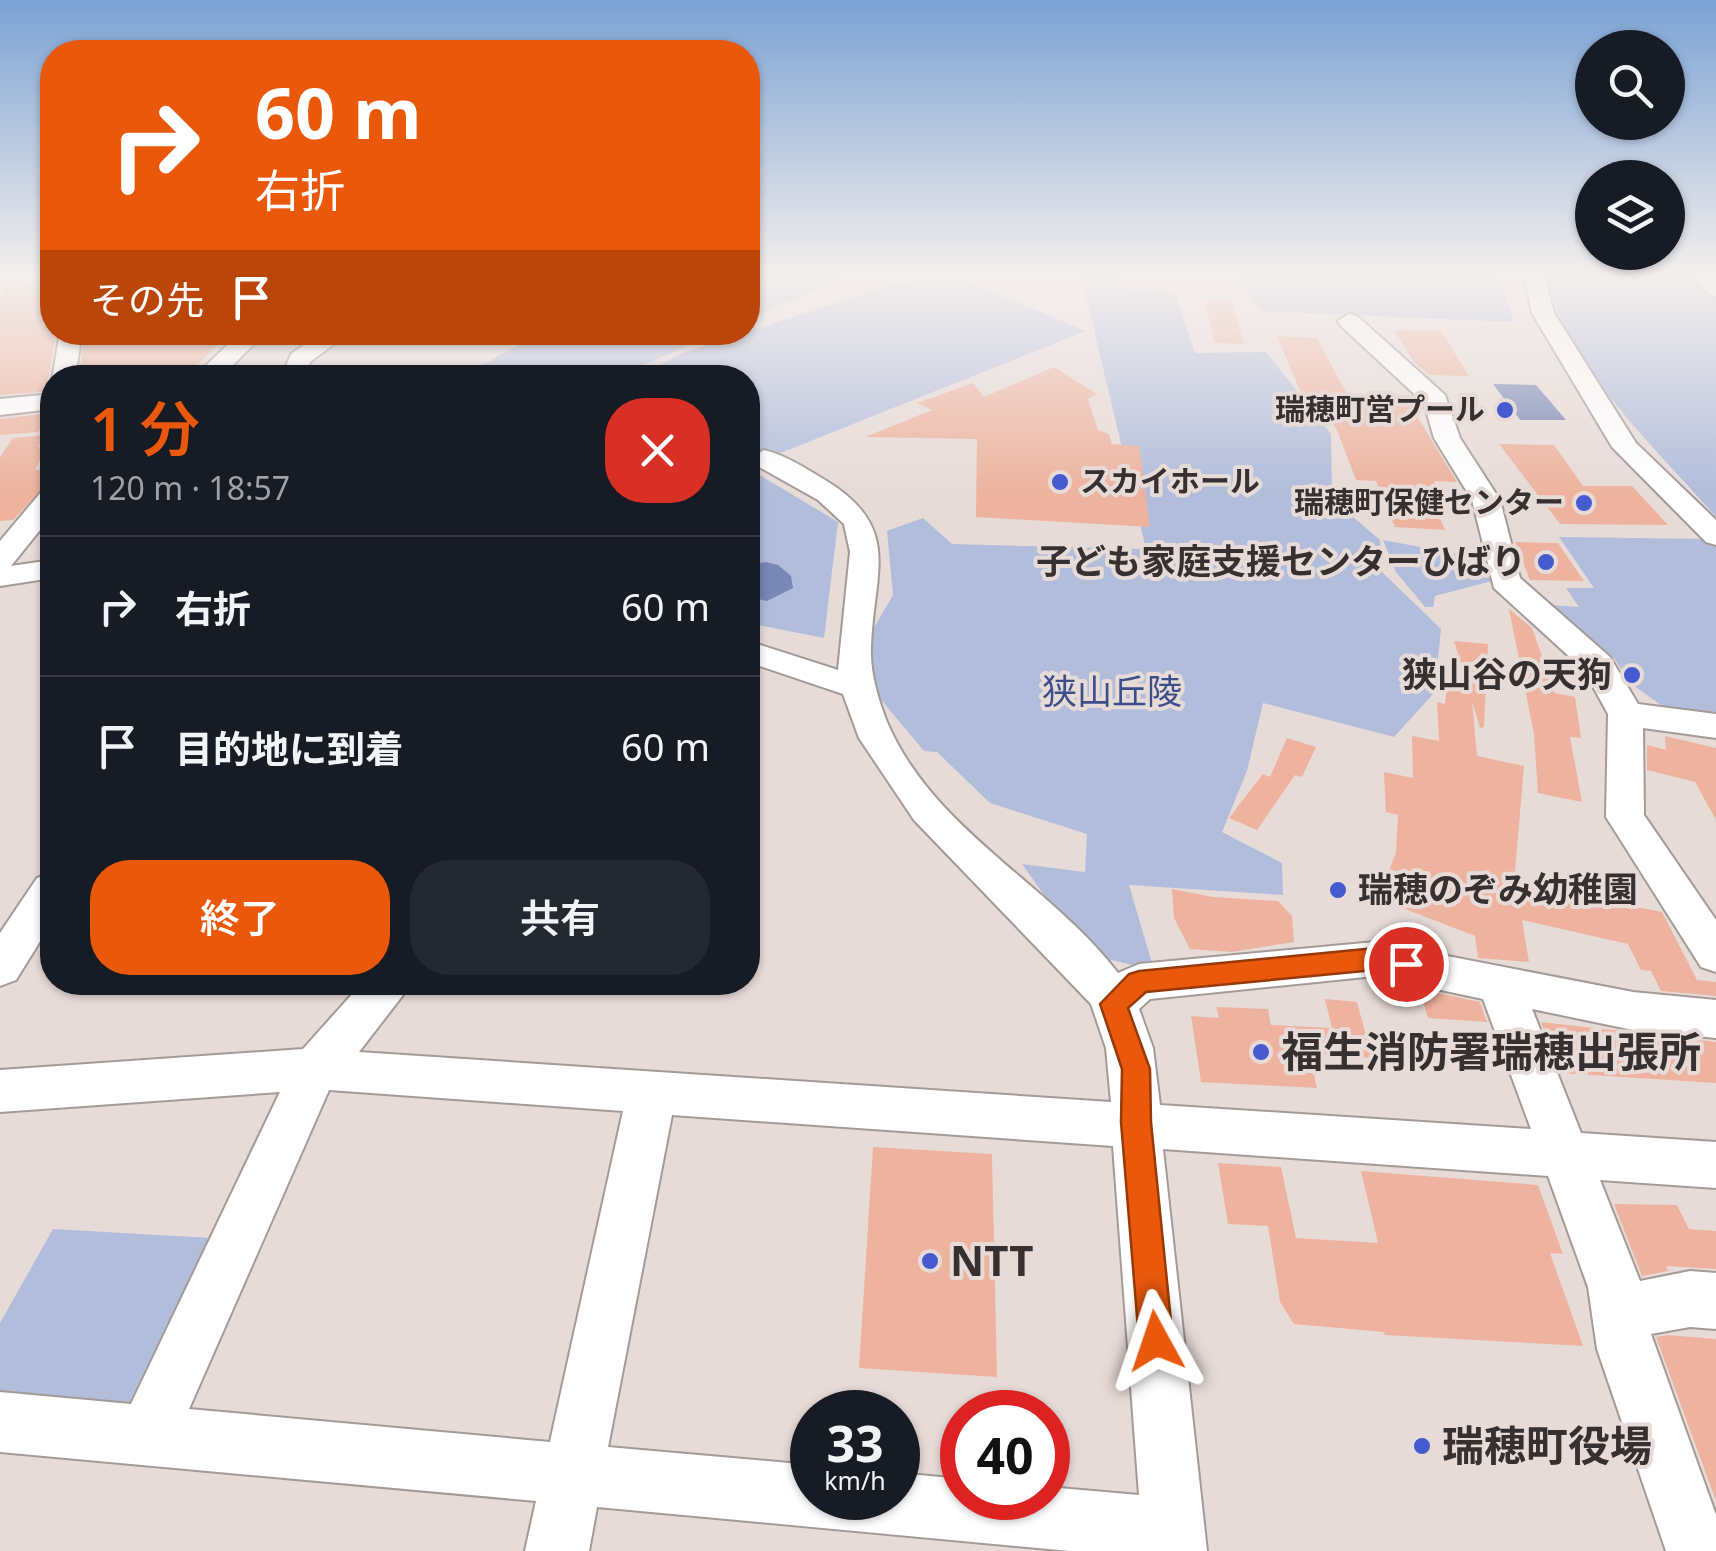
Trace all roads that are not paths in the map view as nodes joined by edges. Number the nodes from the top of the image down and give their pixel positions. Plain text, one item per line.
1 (238, 347) edge
2 (317, 347) edge
3 (1379, 347) edge
4 (1566, 347) edge
5 (219, 365) edge
6 (298, 365) edge
7 (40, 403) edge
8 (0, 407) edge
9 (764, 458) dead end
10 (40, 513) edge
11 (31, 525) junction
12 (0, 527) edge
13 (1716, 536) edge
14 (0, 560) edge
15 (40, 571) edge
16 (0, 577) edge
17 (760, 655) edge
18 (859, 688) junction
19 (1626, 714) junction
20 (1716, 726) edge
21 (40, 906) edge
22 (1716, 956) edge
23 (0, 968) edge
24 (1499, 981) junction
25 (379, 995) edge
26 (1114, 1004) junction
27 (1716, 1019) edge
28 (314, 1069) junction
29 (0, 1091) edge
30 (652, 1091) junction
31 (1136, 1122) junction
32 (1565, 1157) junction
33 (1716, 1165) edge
34 (1716, 1301) edge
35 (1622, 1312) junction
36 (0, 1422) edge
37 (147, 1436) junction
38 (573, 1474) junction
39 (790, 1494) edge
40 (920, 1509) edge
41 (1174, 1540) edge
42 (557, 1551) edge
43 (1698, 1551) edge

1 - 5 street
2 - 6 street
3 - 19 street
4 - 13 street
7 - 8 street
9 - 18 street
10 - 11 street
11 - 12 street
11 - 14 street
15 - 16 street
17 - 18 street
18 - 26 street
19 - 20 street
19 - 22 street
21 - 23 street
24 - 26 street
24 - 27 street
24 - 32 street
25 - 28 street
26 - 31 street
28 - 29 street
28 - 30 street
28 - 37 street
30 - 31 street
30 - 38 street
31 - 32 street
31 - 41 street
32 - 33 street
32 - 35 street
34 - 35 street
35 - 43 street
36 - 37 street
37 - 38 street
38 - 39 street
38 - 42 street
40 - 41 street

